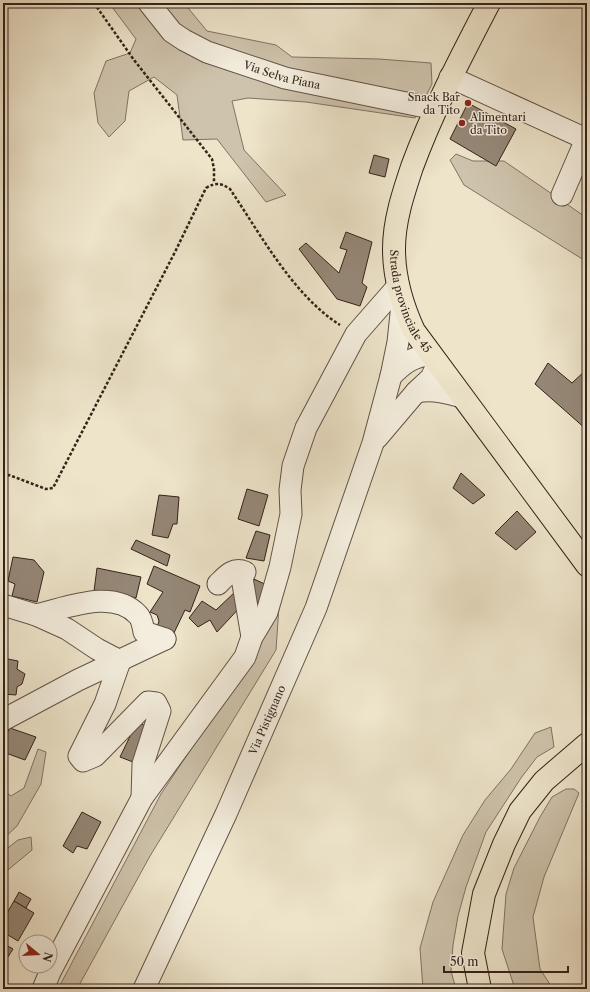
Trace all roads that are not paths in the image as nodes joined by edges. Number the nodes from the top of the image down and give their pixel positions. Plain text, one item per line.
1 (149, 3) edge
2 (490, 3) edge
3 (450, 77) junction
4 (435, 109) junction
5 (586, 138) edge
6 (562, 195) dead end
7 (400, 295) junction
8 (435, 359) junction
9 (391, 376) junction
10 (416, 392) junction
11 (462, 397) junction
12 (373, 443) junction
13 (587, 565) edge
14 (218, 584) dead end
15 (3, 605) edge
16 (36, 614) junction
17 (252, 637) junction
18 (120, 661) junction
19 (3, 720) edge
20 (587, 744) edge
21 (142, 798) junction
22 (43, 989) edge
23 (144, 989) edge
24 (480, 989) edge

1 - 4 street, Via Selva Piana
2 - 3 main road, Strada provinciale 45
3 - 4 main road, Strada provinciale 45
3 - 5 street
4 - 7 main road, Strada provinciale 45
5 - 6 street
7 - 8 main road, Strada provinciale 45
7 - 9 street, Via Pistignano
7 - 17 street
8 - 9 street
8 - 10 street
8 - 11 main road, Strada provinciale 45
9 - 12 street, Via Pistignano
10 - 11 street
10 - 12 street
11 - 13 main road, Strada provinciale 45
12 - 23 street, Via Pistignano
14 - 17 street
15 - 16 street
16 - 18 street
16 - 18 street
17 - 21 street
18 - 19 street
18 - 21 street
20 - 24 main road
21 - 22 street

